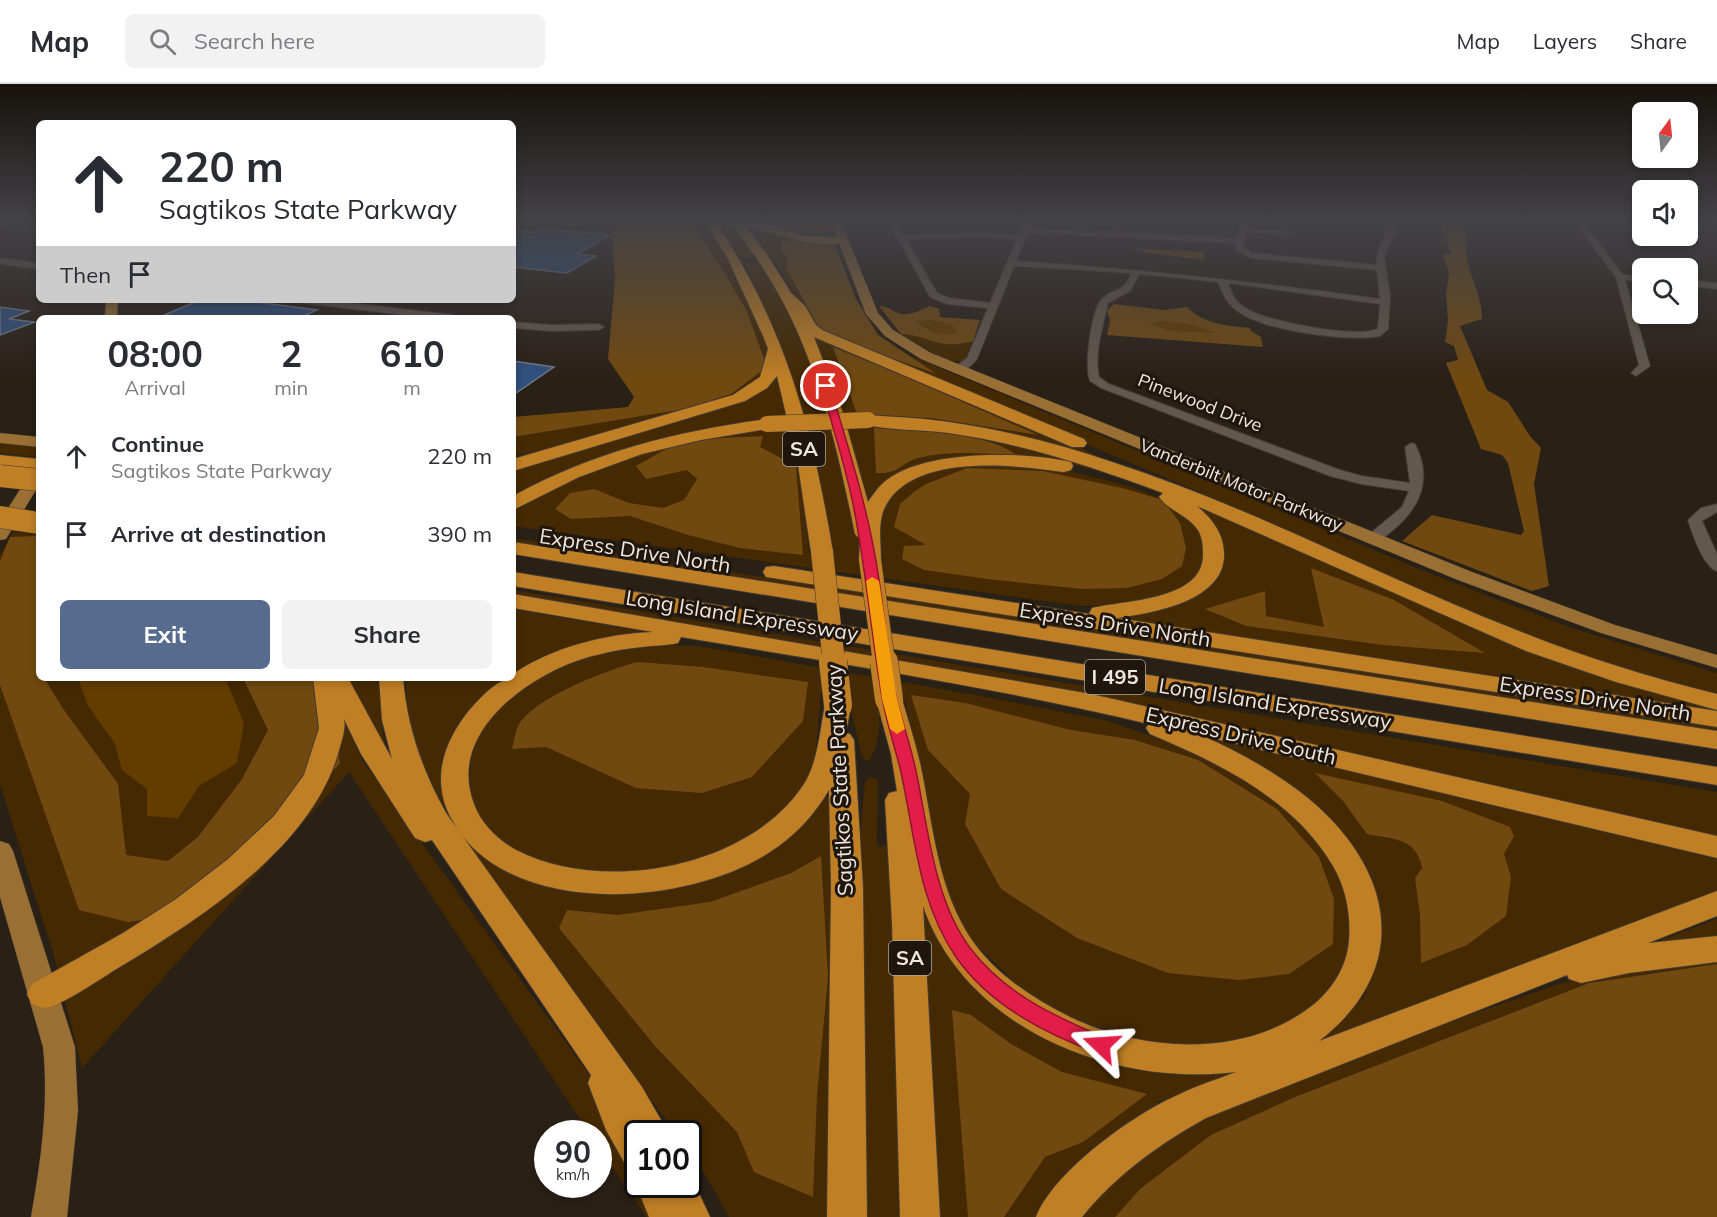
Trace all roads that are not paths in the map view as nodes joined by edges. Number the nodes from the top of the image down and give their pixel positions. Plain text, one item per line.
1 (743, 275) edge
2 (774, 275) edge
3 (855, 275) edge
4 (922, 275) edge
5 (1006, 275) edge
6 (1135, 275) edge
7 (1173, 275) edge
8 (1382, 275) edge
9 (1620, 277) joint
10 (1632, 278) edge
11 (1222, 280) junction
12 (1698, 284) edge
13 (1717, 286) edge
14 (786, 295) junction
15 (1384, 302) junction
16 (326, 303) edge
17 (992, 306) junction
18 (417, 315) edge
19 (516, 325) edge
20 (599, 327) dead end
21 (775, 349) junction
22 (957, 370) junction
23 (1635, 373) dead end
24 (36, 435) edge
25 (7, 438) edge
26 (36, 442) edge
27 (584, 445) junction
28 (1412, 447) dead end
29 (516, 458) edge
30 (516, 464) edge
31 (36, 465) edge
32 (4, 466) edge
33 (36, 477) edge
34 (36, 479) edge
35 (1416, 488) junction
36 (516, 502) edge
37 (0, 503) edge
38 (36, 508) edge
39 (1717, 508) edge
40 (1234, 513) junction
41 (0, 517) edge
42 (36, 523) edge
43 (516, 532) edge
44 (0, 535) edge
45 (1372, 538) junction
46 (516, 548) edge
47 (870, 560) junction
48 (1717, 567) edge
49 (516, 579) edge
50 (516, 602) edge
51 (1011, 609) junction
52 (765, 644) junction
53 (1717, 663) edge
54 (326, 681) edge
55 (338, 681) edge
56 (392, 681) edge
57 (1018, 688) junction
58 (890, 699) junction
59 (1717, 702) edge
60 (838, 705) junction
61 (1717, 719) edge
62 (1717, 740) edge
63 (1717, 776) edge
64 (1717, 847) edge
65 (0, 851) edge
66 (490, 900) junction
67 (1717, 903) edge
68 (1717, 949) edge
69 (44, 994) junction
70 (1483, 994) junction
71 (593, 1047) junction
72 (641, 1120) edge
73 (624, 1125) edge
74 (662, 1198) edge
75 (682, 1198) edge
76 (49, 1217) edge
77 (670, 1217) edge
78 (690, 1217) edge
79 (847, 1217) edge
80 (920, 1217) edge
81 (1056, 1217) edge

1 - 21 highway, Sagtikos State Parkway / SA
2 - 14 highway, SA
3 - 22 main road, Vanderbilt Motor Parkway
4 - 17 street
5 - 17 street
6 - 35 street, Pinewood Drive
7 - 11 street
8 - 15 street
9 - 10 street
9 - 23 street
11 - 15 street
11 - 15 street
12 - 13 street
14 - 40 highway
14 - 47 highway, SA
16 - 18 street
17 - 22 street
19 - 20 street
21 - 27 highway
21 - 60 highway, Sagtikos State Parkway / SA, bridge
22 - 45 main road, Vanderbilt Motor Parkway
24 - 25 main road
25 - 26 main road
27 - 29 highway
27 - 30 highway
28 - 35 street
31 - 32 highway
32 - 34 highway, bridge
33 - 44 main road
35 - 45 street
36 - 40 highway, bridge
37 - 38 highway
39 - 48 street
40 - 59 highway
41 - 42 highway, bridge
43 - 51 highway, Express Drive North
45 - 53 main road, Vanderbilt Motor Parkway
46 - 62 highway, Long Island Expressway / I 495
47 - 51 highway
47 - 58 highway, SA, bridge
49 - 63 highway, Long Island Expressway / I 495
50 - 52 highway, Express Drive South
51 - 61 highway, Express Drive North
52 - 57 highway, Express Drive South
52 - 60 highway
54 - 69 highway
55 - 66 highway
56 - 66 highway
57 - 58 highway
57 - 64 highway, Express Drive South
58 - 80 highway, SA
60 - 79 highway, Sagtikos State Parkway / SA
65 - 69 main road
66 - 71 highway
67 - 70 highway
68 - 70 highway
69 - 76 main road
70 - 81 highway
71 - 72 highway
71 - 73 highway
74 - 77 highway
75 - 78 highway

